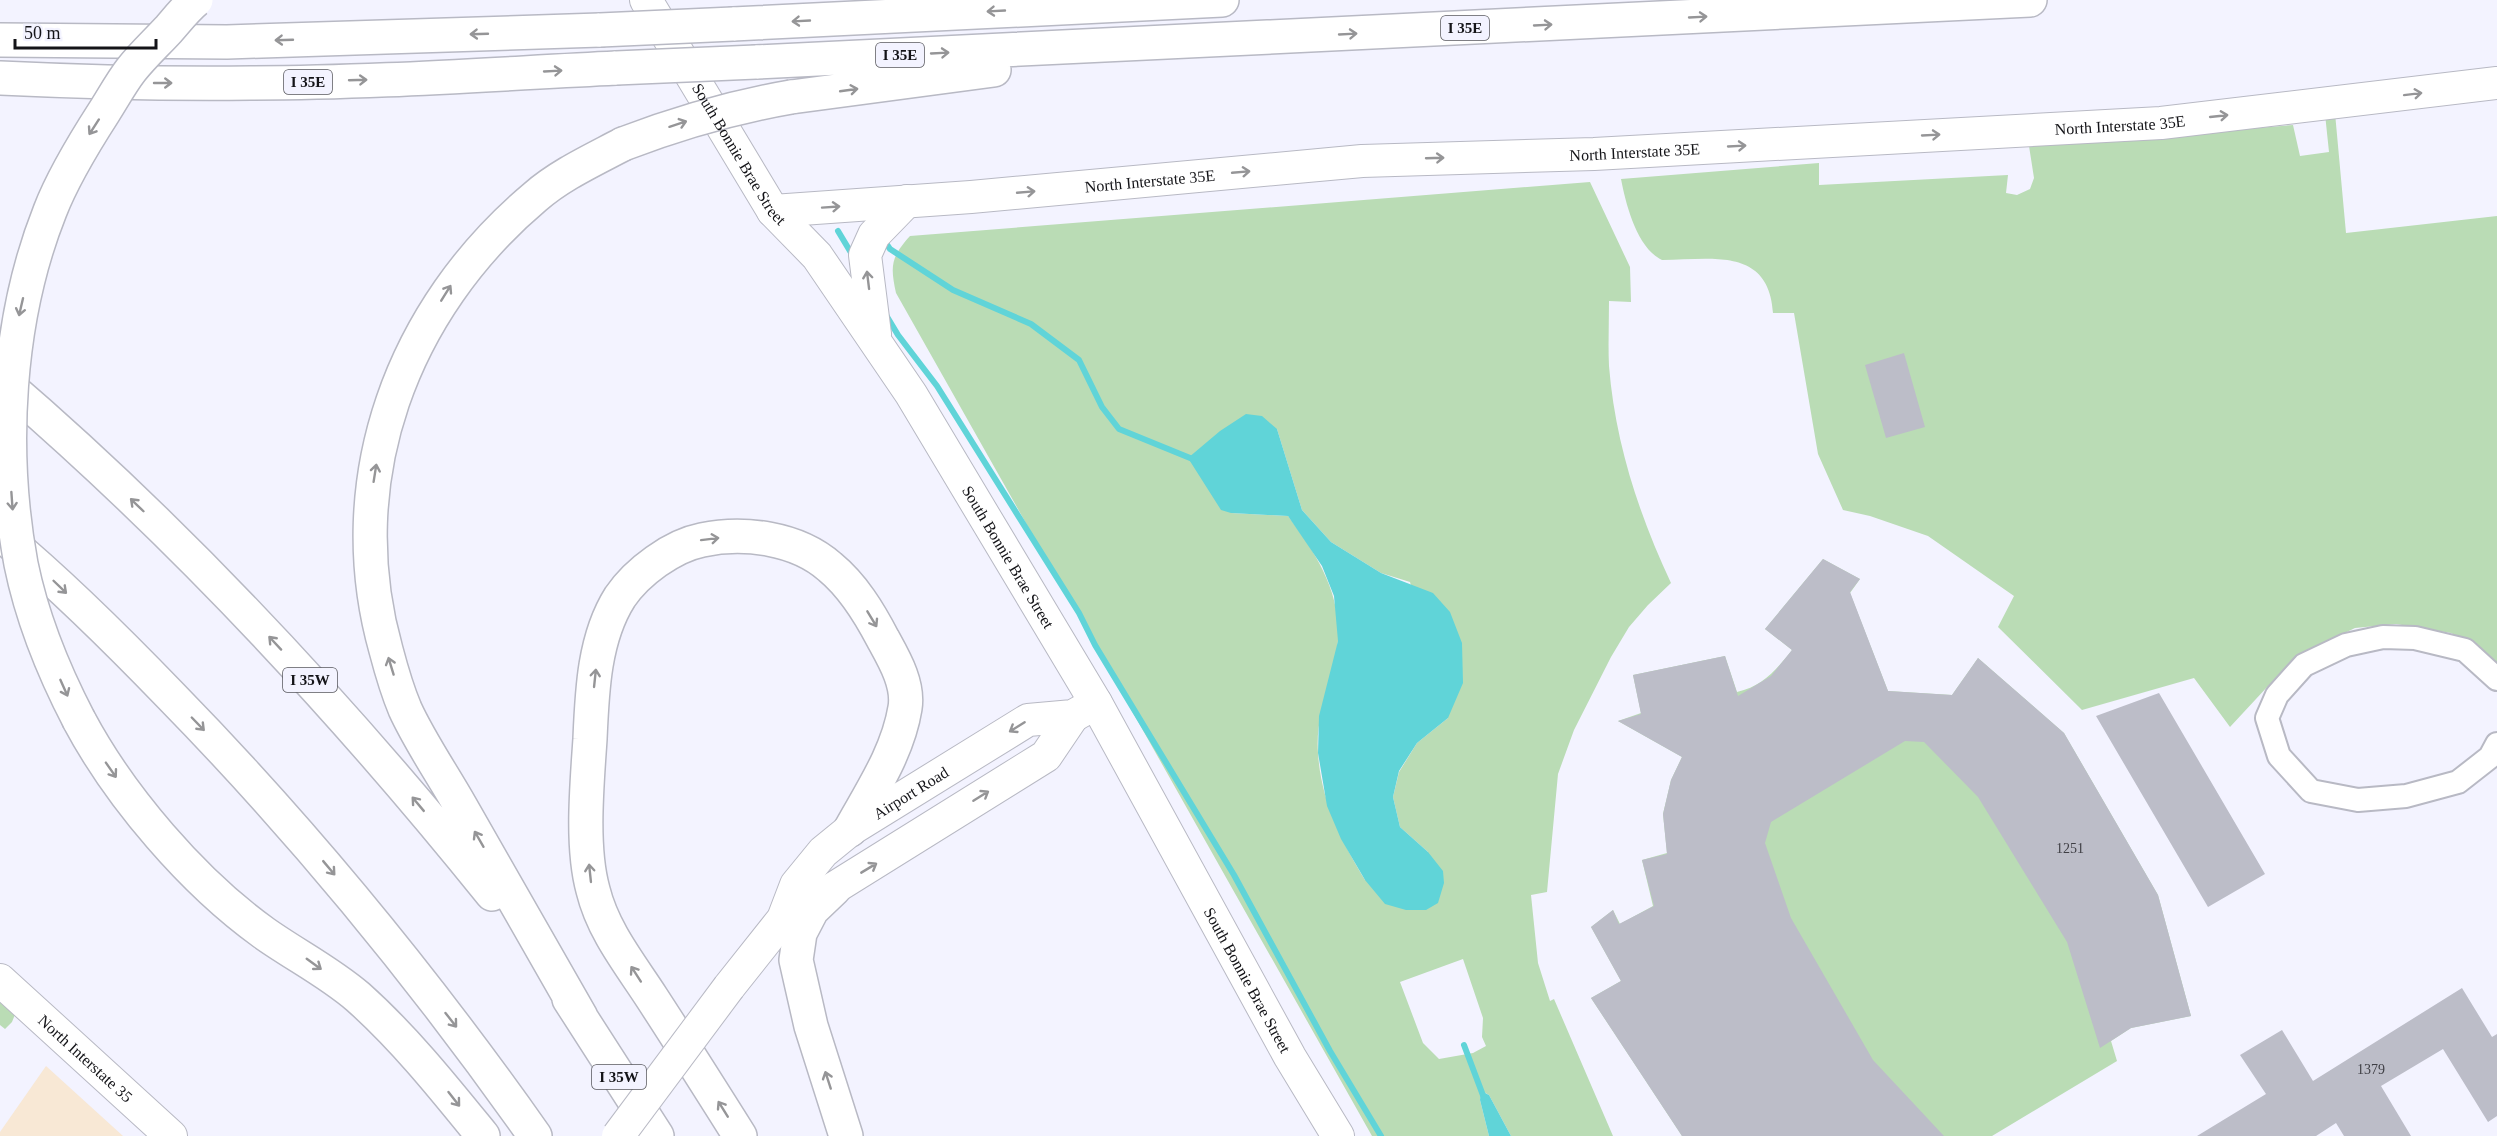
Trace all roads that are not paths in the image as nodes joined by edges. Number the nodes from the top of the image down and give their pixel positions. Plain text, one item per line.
1 (196, 0) edge
2 (646, 0) edge
3 (1222, 0) edge
4 (2030, 0) edge
5 (1290, 37) junction
6 (0, 40) edge
7 (0, 78) edge
8 (2497, 83) edge
9 (907, 201) junction
10 (773, 212) junction
11 (875, 338) junction
12 (0, 379) edge
13 (0, 534) edge
14 (2497, 679) edge
15 (1085, 710) junction
16 (2497, 744) edge
17 (850, 830) junction
18 (834, 889) junction
19 (783, 919) junction
20 (0, 980) edge
21 (581, 1017) junction
22 (171, 1136) edge
23 (483, 1136) edge
24 (535, 1136) edge
25 (618, 1136) edge
26 (657, 1136) edge
27 (740, 1136) edge
28 (846, 1136) edge
29 (1338, 1136) edge

1 -> 23 highway, bridge
2 - 10 main road, South Bonnie Brae Street
3 -> 6 highway, bridge
5 -> 4 highway, I 35E
7 -> 5 highway, I 35E, bridge
21 -> 5 highway, bridge
9 -> 8 main road, North Interstate 35E
10 -> 9 main road, North Interstate 35E
11 -> 9 main road
10 - 11 main road, South Bonnie Brae Street
11 - 15 main road, South Bonnie Brae Street
21 -> 12 highway, I 35W
13 -> 24 highway
14 - 16 street
15 -> 17 main road, Airport Road
18 -> 15 main road, Airport Road
15 - 29 main road, South Bonnie Brae Street
17 - 19 main road, Airport Road
27 -> 17 highway
18 - 19 main road, Airport Road
28 -> 18 highway
19 - 25 main road, Airport Road, bridge
20 - 22 main road, North Interstate 35
21 - 26 highway, I 35W

